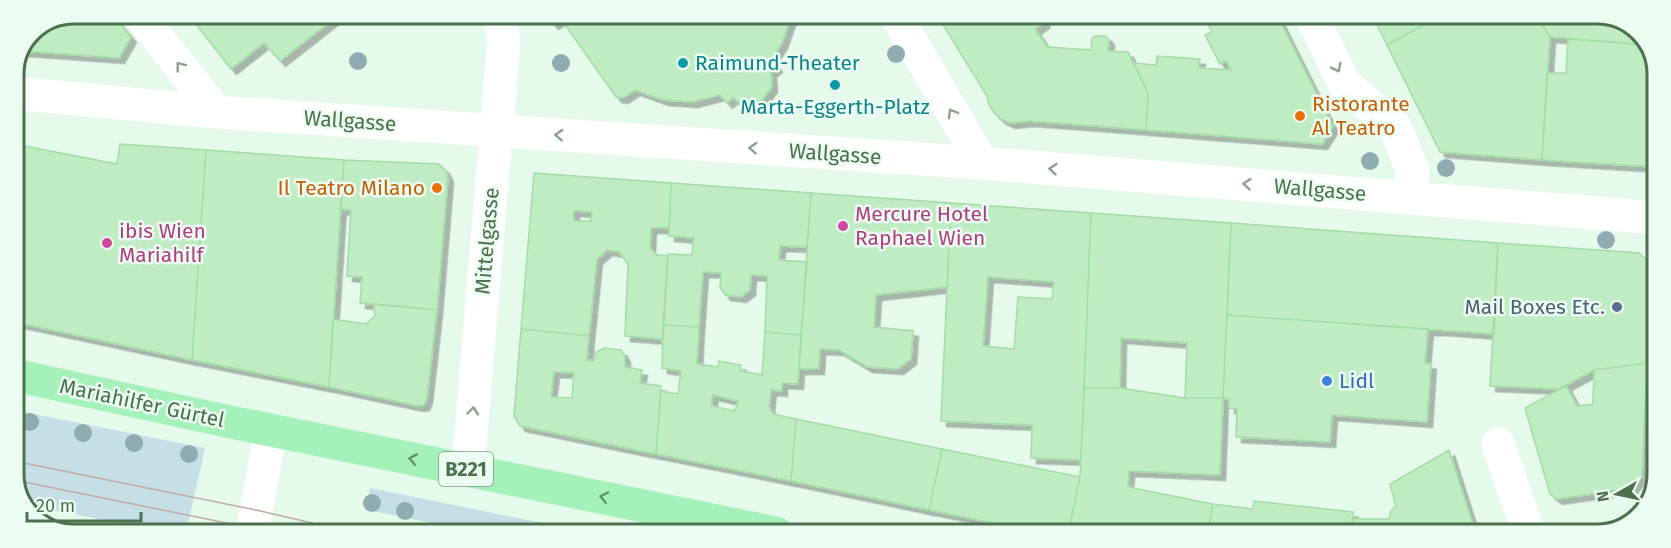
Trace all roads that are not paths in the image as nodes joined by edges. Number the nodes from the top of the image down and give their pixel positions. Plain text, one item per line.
1 (147, 24) edge
2 (500, 24) edge
3 (901, 24) edge
4 (1315, 24) edge
5 (24, 94) edge
6 (216, 112) junction
7 (496, 131) junction
8 (982, 163) junction
9 (1410, 197) junction
10 (1647, 217) edge
11 (24, 377) edge
12 (271, 430) junction
13 (1498, 444) dead end
14 (468, 469) junction
15 (254, 524) edge
16 (733, 524) edge
17 (1526, 524) edge

6 -> 1 street
2 - 7 street, Mittelgasse
8 -> 3 street
4 -> 9 street
5 - 6 street, Wallgasse
6 - 7 street, Wallgasse
8 -> 7 street, Wallgasse
14 -> 7 street, Mittelgasse
9 -> 8 street, Wallgasse
9 - 10 street, Wallgasse
11 - 12 main road, Mariahilfer Gürtel / B221
14 -> 12 main road, Mariahilfer Gürtel / B221
12 - 15 street
13 - 17 street
16 -> 14 main road, Mariahilfer Gürtel / B221

